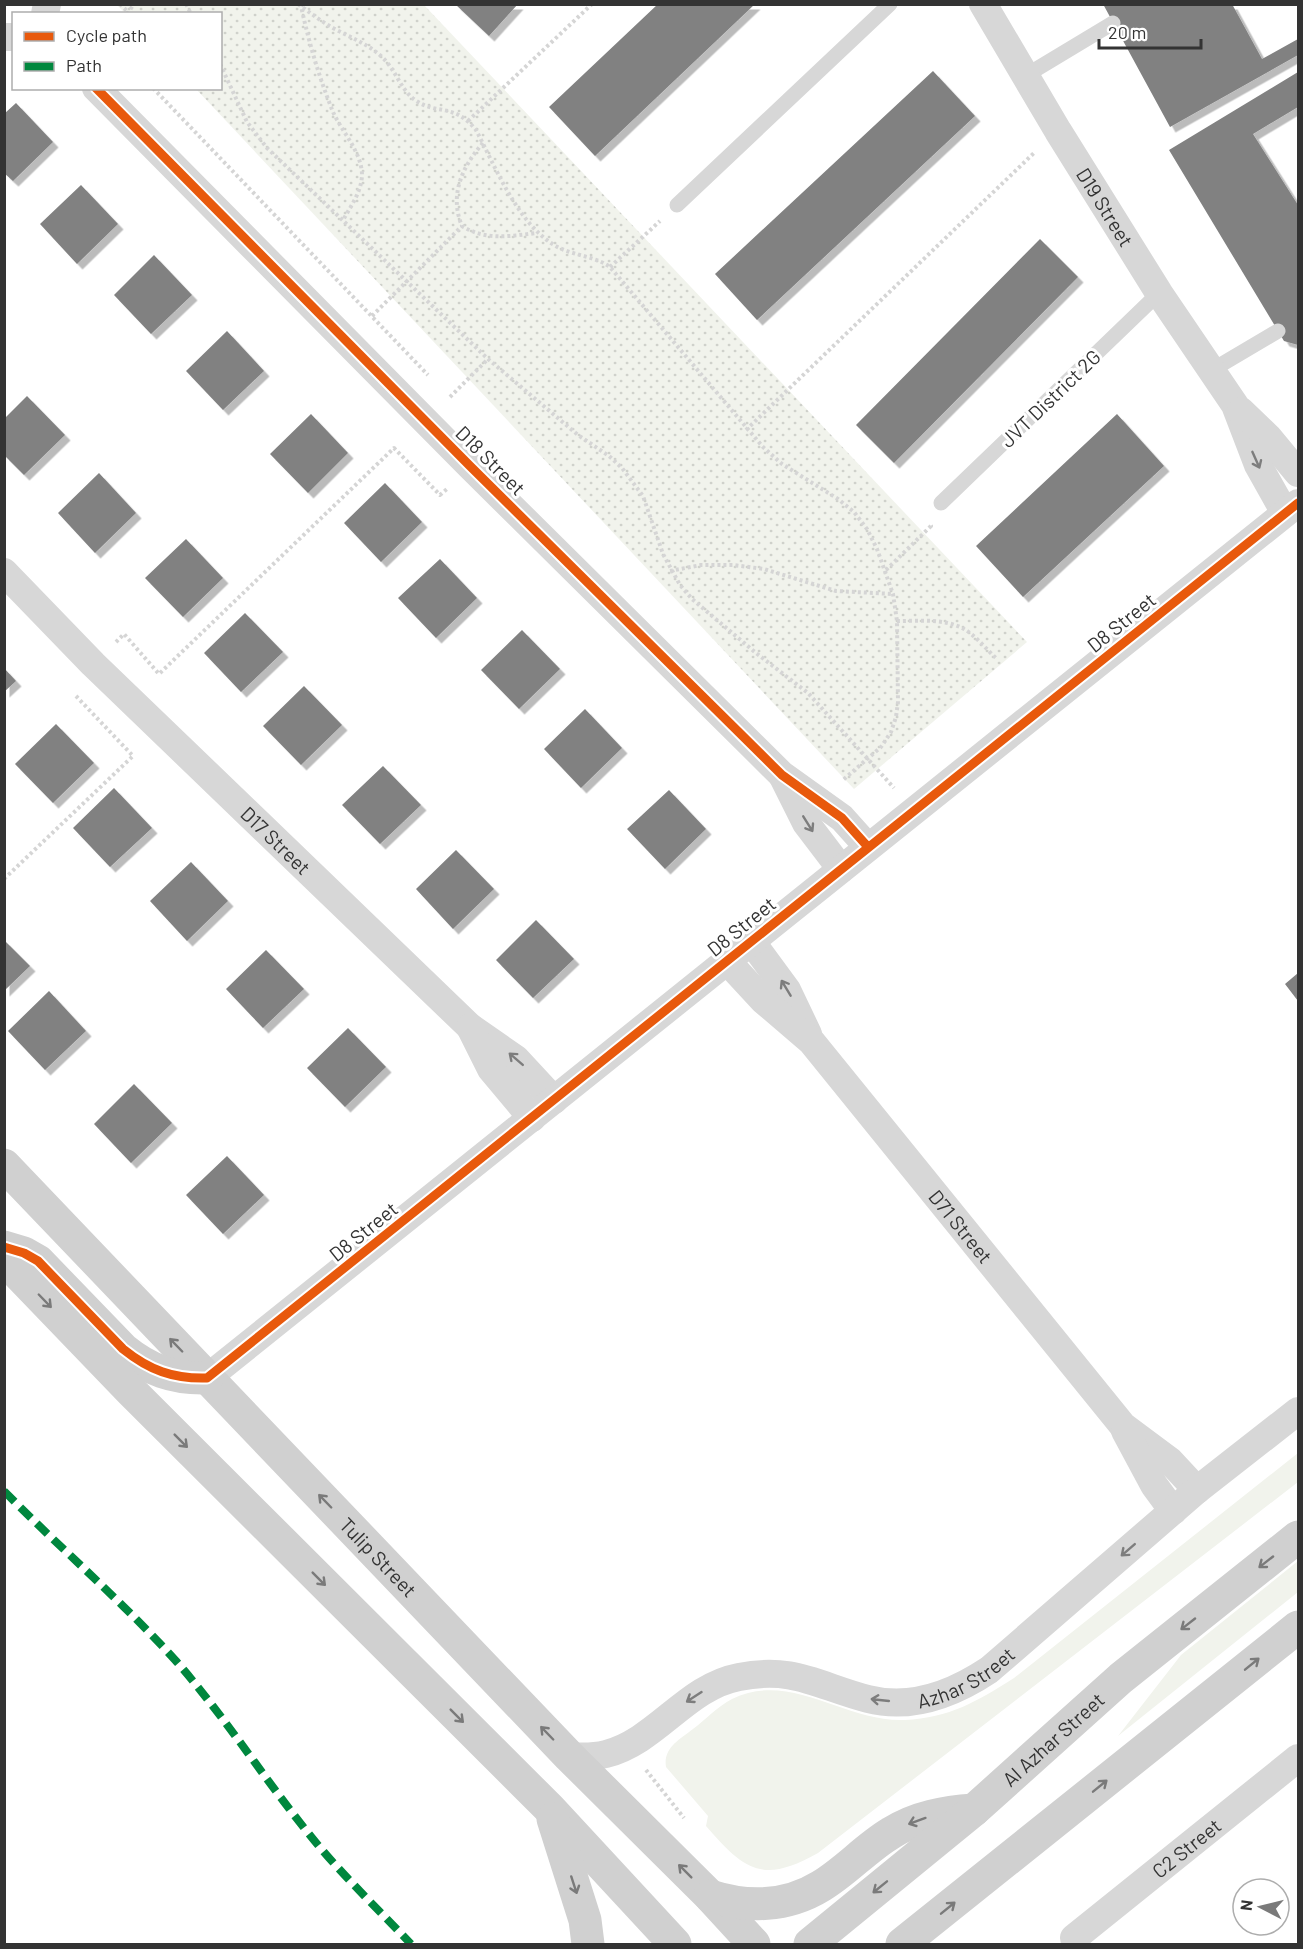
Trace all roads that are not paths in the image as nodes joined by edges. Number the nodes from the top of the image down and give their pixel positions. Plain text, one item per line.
1 (890, 4) edge
2 (983, 4) edge
3 (1113, 23) dead end
4 (1025, 76) junction
5 (98, 90) edge
6 (677, 205) road end
7 (1160, 293) junction
8 (1278, 331) dead end
9 (1212, 370) junction
10 (1235, 405) junction
11 (1299, 473) edge
12 (942, 503) road end
13 (1292, 508) edge
14 (4, 572) edge
15 (782, 775) junction
16 (868, 847) junction
17 (841, 869) junction
18 (751, 941) junction
19 (726, 960) junction
20 (470, 1027) junction
21 (812, 1041) junction
22 (554, 1100) junction
23 (532, 1118) junction
24 (4, 1165) edge
25 (4, 1247) edge
26 (4, 1259) edge
27 (207, 1378) junction
28 (1299, 1411) edge
29 (1123, 1426) junction
30 (1197, 1490) junction
31 (1173, 1511) junction
32 (1299, 1537) edge
33 (1299, 1627) edge
34 (569, 1756) junction
35 (1299, 1758) edge
36 (550, 1809) junction
37 (974, 1810) junction
38 (710, 1896) junction
39 (1066, 1942) edge
40 (588, 1944) edge
41 (675, 1944) edge
42 (754, 1944) edge
43 (810, 1944) edge
44 (902, 1944) edge

1 - 6 lane
2 - 4 street, D19 Street
3 - 4 lane
4 - 7 street, D19 Street
5 - 15 street, D18 Street
7 - 9 street, D19 Street
7 - 12 lane, JVT District 2G
8 - 9 lane
9 - 10 street, D19 Street
10 - 11 street, D19 Street
10 -> 13 street, D19 Street
13 - 16 street, D8 Street
14 - 20 street, D17 Street
15 - 16 street, D18 Street
15 -> 17 street
16 - 17 street, D8 Street
17 - 18 street, D8 Street
18 - 19 street, D8 Street
21 -> 18 street
19 - 21 street, D71 Street
19 - 22 street, D8 Street
22 -> 20 street, D17 Street
20 - 23 street
21 - 29 street, D71 Street
22 - 23 street, D8 Street
23 - 27 street, D8 Street
27 -> 24 street, Tulip Street
25 - 27 street
26 -> 36 street
34 -> 27 street, Tulip Street
28 - 30 street, Azhar Street
29 - 30 street, D71 Street
29 - 31 street
30 - 31 street, Azhar Street
31 -> 34 street, Azhar Street
32 -> 37 street, Al Azhar Street
44 -> 33 street
38 -> 34 street, Tulip Street
35 - 39 street, C2 Street
36 -> 40 street
36 - 41 street
37 -> 38 street
37 -> 43 street, Al Azhar Street
38 - 42 street, Tulip Street

